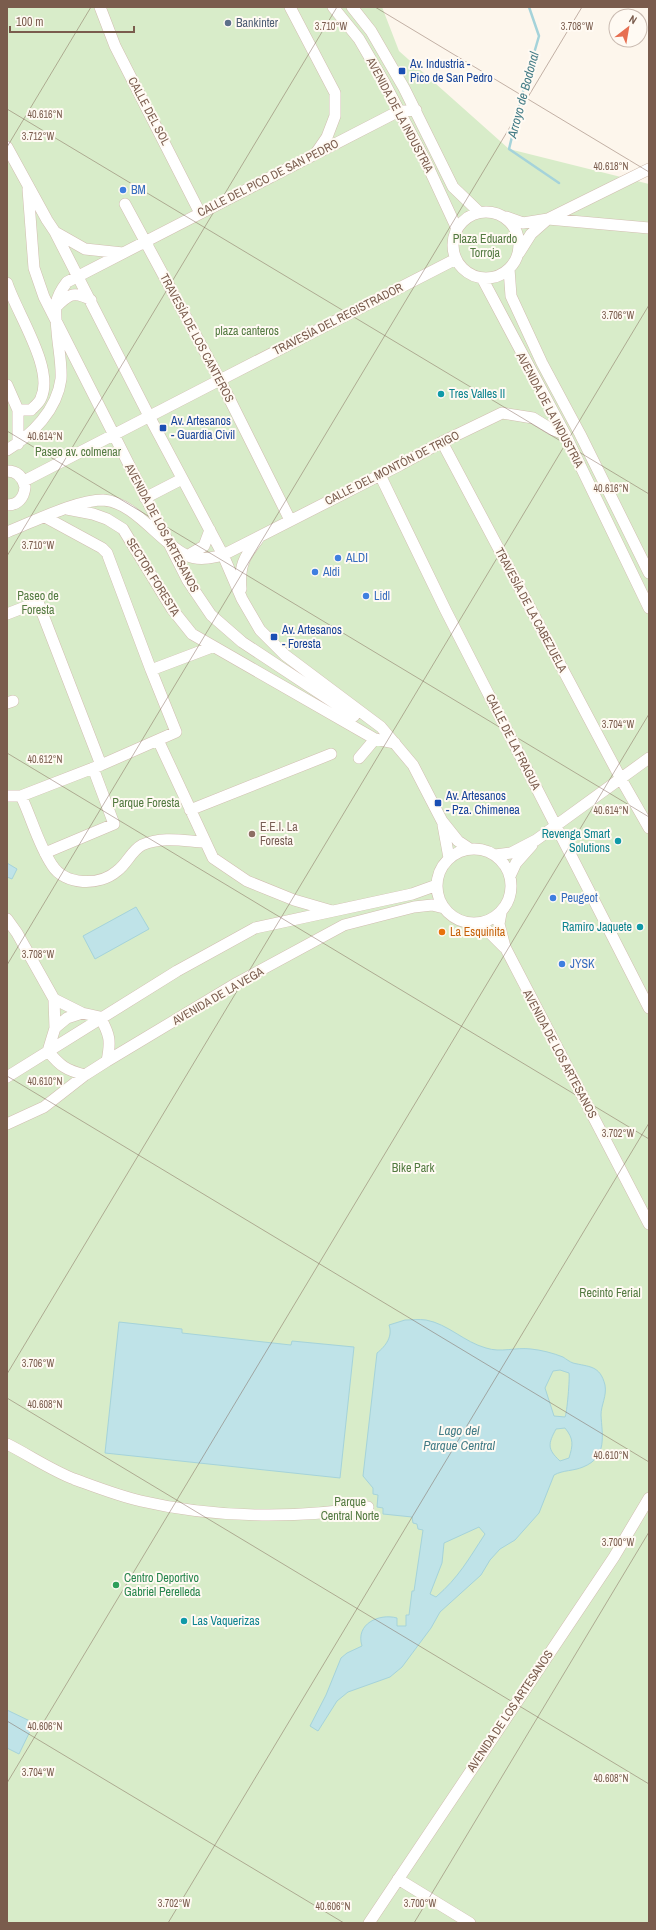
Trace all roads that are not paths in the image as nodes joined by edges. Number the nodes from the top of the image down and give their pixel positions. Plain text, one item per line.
1 (100, 7) edge
2 (290, 7) edge
3 (333, 7) edge
4 (352, 7) edge
5 (416, 110) junction
6 (399, 111) junction
7 (7, 147) edge
8 (314, 155) junction
9 (648, 170) edge
10 (28, 186) junction
11 (579, 202) junction
12 (125, 204) dead end
13 (479, 212) junction
14 (200, 213) junction
15 (504, 216) junction
16 (548, 220) junction
17 (586, 223) junction
18 (649, 228) edge
19 (457, 229) junction
20 (55, 232) junction
21 (145, 242) junction
22 (123, 253) junction
23 (518, 254) junction
24 (456, 259) junction
25 (509, 269) junction
26 (78, 276) junction
27 (482, 278) junction
28 (7, 284) edge
29 (91, 300) junction
30 (54, 309) junction
31 (56, 324) junction
32 (217, 381) junction
33 (7, 385) edge
34 (18, 410) junction
35 (149, 416) junction
36 (565, 434) junction
37 (114, 435) junction
38 (442, 442) junction
39 (18, 444) junction
40 (7, 450) edge
41 (7, 471) edge
42 (380, 475) junction
43 (182, 479) junction
44 (24, 481) junction
45 (145, 498) junction
46 (7, 505) edge
47 (66, 509) junction
48 (45, 517) junction
49 (290, 520) junction
50 (210, 530) junction
51 (7, 532) edge
52 (261, 536) junction
53 (169, 543) junction
54 (222, 555) junction
55 (187, 556) junction
56 (649, 573) edge
57 (242, 599) junction
58 (649, 608) edge
59 (7, 614) edge
60 (212, 647) junction
61 (277, 648) junction
62 (264, 657) junction
63 (151, 670) junction
64 (255, 671) junction
65 (375, 739) junction
66 (158, 740) junction
67 (395, 742) junction
68 (331, 754) dead end
69 (359, 758) dead end
70 (649, 758) edge
71 (97, 766) junction
72 (621, 779) junction
73 (7, 796) edge
74 (20, 796) junction
75 (190, 810) junction
76 (442, 821) junction
77 (556, 825) junction
78 (649, 828) edge
79 (536, 840) junction
80 (205, 842) junction
81 (470, 849) junction
82 (45, 853) junction
83 (495, 855) junction
84 (449, 858) junction
85 (510, 876) junction
86 (437, 884) junction
87 (444, 908) junction
88 (333, 911) junction
89 (501, 913) junction
90 (7, 919) edge
91 (480, 923) junction
92 (504, 947) junction
93 (54, 999) junction
94 (649, 1008) edge
95 (82, 1013) junction
96 (100, 1017) junction
97 (55, 1028) junction
98 (48, 1051) junction
99 (107, 1061) junction
100 (85, 1075) junction
101 (7, 1077) edge
102 (7, 1124) edge
103 (649, 1224) edge
104 (7, 1444) edge
105 (649, 1498) edge
106 (368, 1507) dead end
107 (398, 1879) junction
108 (369, 1923) edge
109 (470, 1923) edge

1 - 14 street, CALLE DEL SOL
2 - 8 street
3 - 6 street, AVENIDA DE LA INDUSTRIA
4 - 5 street, AVENIDA DE LA INDUSTRIA
5 - 6 street, CALLE DEL PICO DE SAN PEDRO
5 - 13 street, AVENIDA DE LA INDUSTRIA
6 - 8 street, CALLE DEL PICO DE SAN PEDRO
6 - 19 street, AVENIDA DE LA INDUSTRIA
7 - 10 street, AVENIDA DE LOS ARTESANOS
8 - 14 street, CALLE DEL PICO DE SAN PEDRO
9 - 11 street
10 - 20 street, AVENIDA DE LOS ARTESANOS
10 - 31 street, AVENIDA DE LOS ARTESANOS
11 - 16 street
11 - 17 street
12 - 21 street, TRAVESÍA DE LOS CANTEROS
13 - 15 street
13 - 19 street
14 - 21 street, CALLE DEL PICO DE SAN PEDRO
15 - 16 street
15 - 23 street
16 - 17 street
16 - 23 street
17 - 18 street
19 - 24 street
20 - 22 street
20 - 26 street, AVENIDA DE LOS ARTESANOS
21 - 22 street, CALLE DEL PICO DE SAN PEDRO
21 - 32 street, TRAVESÍA DE LOS CANTEROS
22 - 26 street, CALLE DEL PICO DE SAN PEDRO
23 - 25 street
24 - 27 street
24 - 32 street, TRAVESÍA DEL REGISTRADOR
25 - 27 street
25 - 56 street, AVENIDA DE LA INDUSTRIA
26 - 29 street, AVENIDA DE LOS ARTESANOS
26 - 30 street, CALLE DEL PICO DE SAN PEDRO
27 - 36 street, AVENIDA DE LA INDUSTRIA
28 - 34 street
29 - 30 street
29 - 35 street, AVENIDA DE LOS ARTESANOS
30 - 31 street
31 - 37 street, AVENIDA DE LOS ARTESANOS
31 - 39 street
32 - 35 street, TRAVESÍA DEL REGISTRADOR
32 - 49 street, TRAVESÍA DE LOS CANTEROS
33 - 34 street
34 - 39 street
35 - 37 street, TRAVESÍA DEL REGISTRADOR
35 - 43 street, AVENIDA DE LOS ARTESANOS
36 - 38 street, CALLE DEL MONTÓN DE TRIGO
36 - 58 street, AVENIDA DE LA INDUSTRIA
37 - 44 street, TRAVESÍA DEL REGISTRADOR
37 - 45 street, AVENIDA DE LOS ARTESANOS
38 - 42 street, CALLE DEL MONTÓN DE TRIGO
38 - 72 street, TRAVESÍA DE LA CABEZUELA
39 - 40 street
41 - 44 street
42 - 49 street, CALLE DEL MONTÓN DE TRIGO
42 - 77 street, CALLE DE LA FRAGUA
43 - 45 street
43 - 50 street, AVENIDA DE LOS ARTESANOS
44 - 46 street
45 - 53 street, AVENIDA DE LOS ARTESANOS
47 - 48 street
47 - 53 street
47 - 60 street, SECTOR FORESTA
48 - 51 street
48 - 63 street
49 - 52 street, CALLE DEL MONTÓN DE TRIGO
50 - 54 street, AVENIDA DE LOS ARTESANOS
50 - 55 street
52 - 54 street, CALLE DEL MONTÓN DE TRIGO
52 - 57 street
53 - 55 street
53 - 62 street, AVENIDA DE LOS ARTESANOS
54 - 55 street, CALLE DEL MONTÓN DE TRIGO
54 - 57 street, AVENIDA DE LOS ARTESANOS
57 - 61 street, AVENIDA DE LOS ARTESANOS
59 - 71 street
60 - 63 street
60 - 64 street, SECTOR FORESTA
61 - 62 street
61 - 67 street, AVENIDA DE LOS ARTESANOS
62 - 64 street
62 - 67 street, AVENIDA DE LOS ARTESANOS
63 - 66 street
64 - 65 street, SECTOR FORESTA
65 - 67 street, SECTOR FORESTA
65 - 69 street
66 - 71 street
66 - 75 street
67 - 76 street, AVENIDA DE LOS ARTESANOS
68 - 75 street
70 - 72 street
71 - 74 street
71 - 82 street
72 - 77 street
72 - 78 street, TRAVESÍA DE LA CABEZUELA
73 - 74 street
74 - 82 street
75 - 80 street
76 - 81 street, AVENIDA DE LOS ARTESANOS
76 - 84 street, AVENIDA DE LOS ARTESANOS
77 - 79 street
77 - 94 street, CALLE DE LA FRAGUA
79 - 83 street
79 - 85 street
80 - 82 street
80 - 88 street
81 - 83 street
81 - 84 street
83 - 85 street
84 - 86 street
85 - 89 street
86 - 87 street
86 - 88 street
87 - 91 street
87 - 99 street, AVENIDA DE LA VEGA
88 - 96 street
89 - 91 street
89 - 92 street, AVENIDA DE LOS ARTESANOS
90 - 93 street
91 - 92 street, AVENIDA DE LOS ARTESANOS
92 - 103 street, AVENIDA DE LOS ARTESANOS
93 - 95 street
93 - 97 street
95 - 96 street
95 - 97 street
96 - 98 street
96 - 99 street
97 - 98 street
98 - 100 street
98 - 101 street
99 - 100 street, AVENIDA DE LA VEGA
100 - 102 street, AVENIDA DE LA VEGA
104 - 106 street
105 - 107 street, AVENIDA DE LOS ARTESANOS
107 - 108 street, AVENIDA DE LOS ARTESANOS
107 - 109 street

